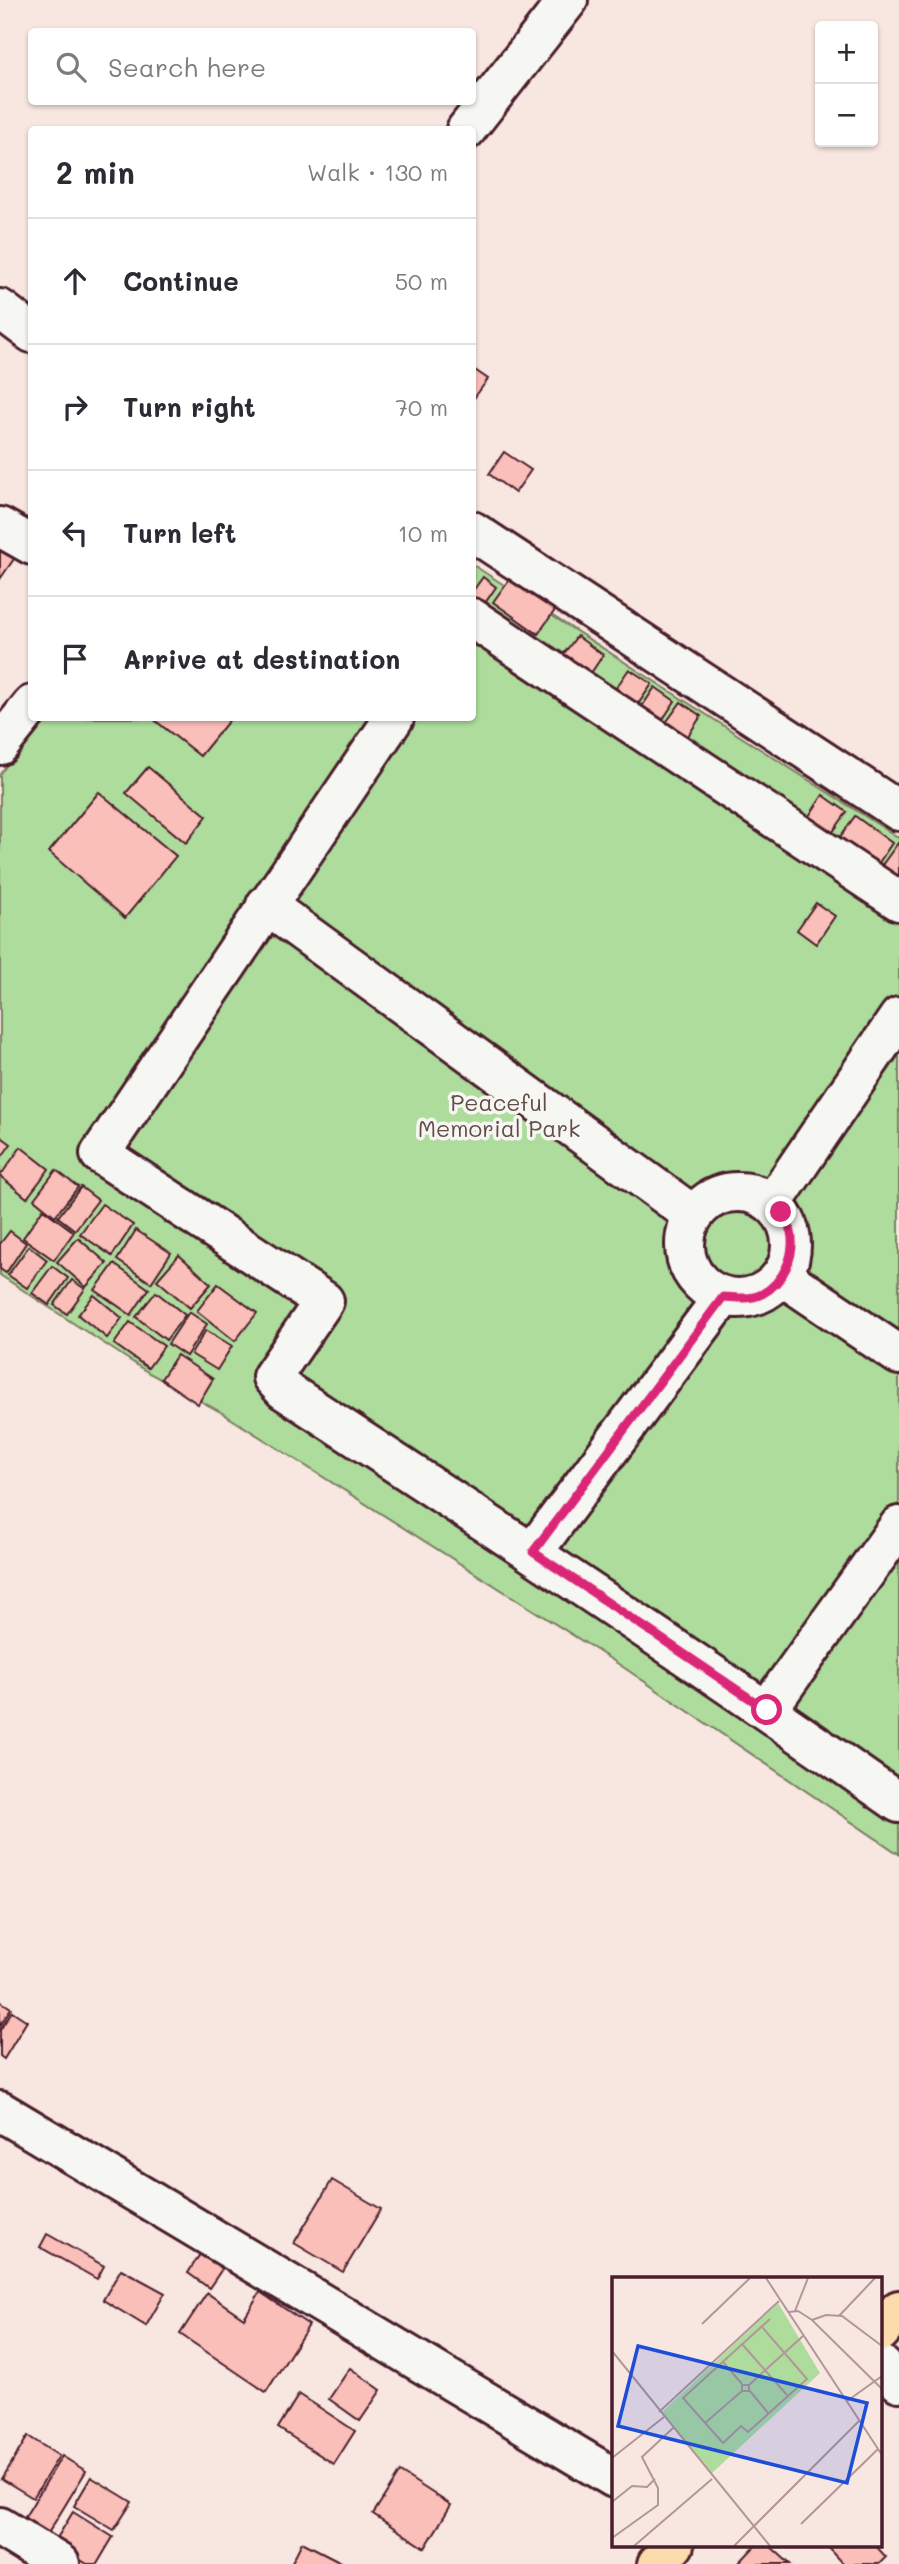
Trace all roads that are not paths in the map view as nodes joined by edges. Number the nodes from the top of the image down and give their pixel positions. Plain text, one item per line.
1 (568, 0) edge
2 (469, 126) edge
3 (0, 309) edge
4 (28, 330) edge
5 (0, 527) edge
6 (476, 534) edge
7 (28, 543) edge
8 (476, 621) edge
9 (28, 710) edge
10 (392, 721) edge
11 (0, 745) edge
12 (899, 811) edge
13 (899, 901) edge
14 (266, 905) junction
15 (899, 1017) edge
16 (772, 1204) junction
17 (693, 1215) junction
18 (782, 1276) junction
19 (723, 1297) junction
20 (899, 1355) edge
21 (899, 1526) edge
22 (533, 1552) junction
23 (767, 1710) junction
24 (899, 1803) edge
25 (0, 2111) edge
26 (899, 2311) edge
27 (881, 2331) edge
28 (881, 2365) edge
29 (899, 2382) edge
30 (612, 2477) edge
31 (0, 2526) edge
32 (673, 2546) edge
33 (60, 2564) edge
34 (657, 2564) edge

1 - 2 street
3 - 4 street
5 - 7 street
6 - 12 street
8 - 13 street
9 - 11 street
10 - 14 street
14 - 17 street
14 - 22 street
15 - 16 street
16 - 17 street
16 - 18 street
17 - 19 street
18 - 19 street
18 - 20 street
19 - 22 street
21 - 23 street
22 - 23 street
23 - 24 street
25 - 30 street
26 - 27 main road
28 - 29 street
31 - 33 street
32 - 34 main road

